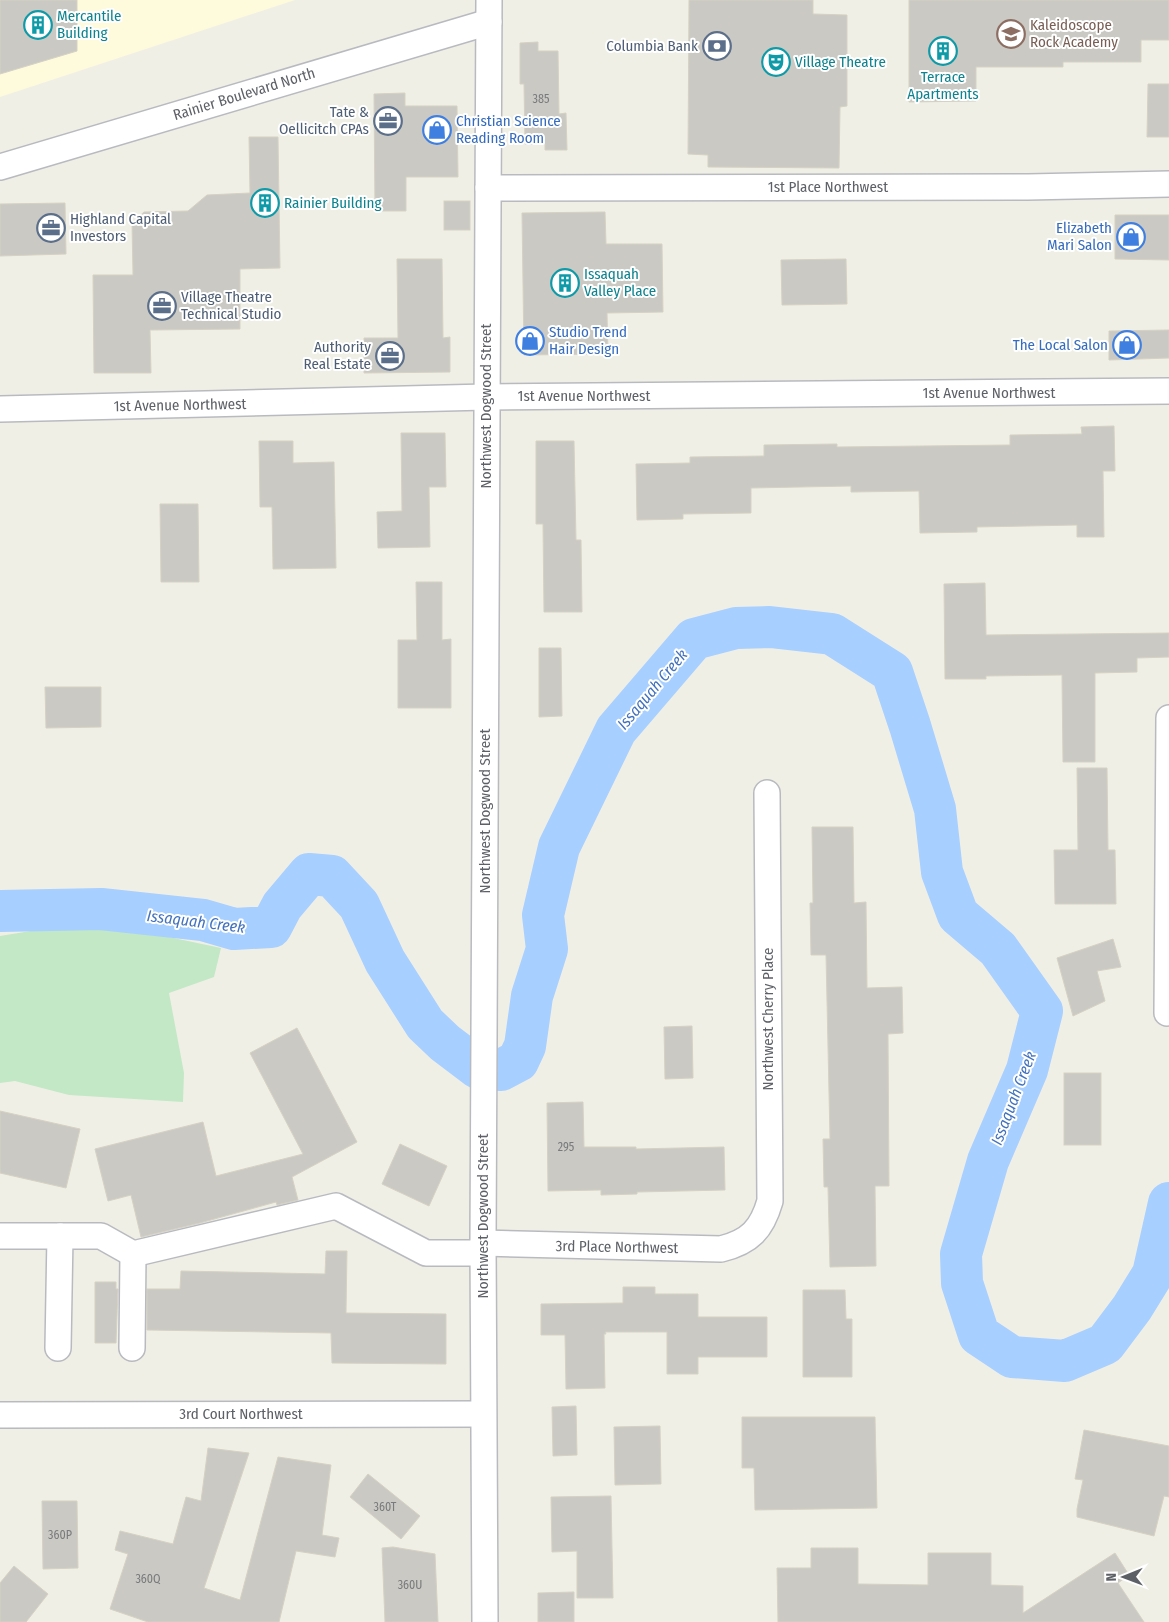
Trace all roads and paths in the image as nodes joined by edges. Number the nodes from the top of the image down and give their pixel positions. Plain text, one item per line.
1 (489, 11) edge
2 (0, 167) edge
3 (1169, 184) edge
4 (488, 188) junction
5 (1169, 391) edge
6 (486, 397) junction
7 (0, 410) edge
8 (1169, 718) edge
9 (767, 793) dead end
10 (1167, 1013) dead end
11 (0, 1236) edge
12 (60, 1236) junction
13 (749, 1239) joint
14 (483, 1248) junction
15 (133, 1254) junction
16 (58, 1348) dead end
17 (132, 1348) dead end
18 (483, 1414) junction
19 (0, 1415) edge
20 (485, 1622) edge

1 - 2 street, Rainier Boulevard North
1 - 4 street, Northwest Dogwood Street
3 - 4 street, 1st Place Northwest
4 - 6 street, Northwest Dogwood Street
5 - 6 street, 1st Avenue Northwest
6 - 7 street, 1st Avenue Northwest
6 - 14 street, Northwest Dogwood Street
8 - 10 street
9 - 13 street, Northwest Cherry Place
11 - 12 street
12 - 15 street
12 - 16 street
13 - 14 street, 3rd Place Northwest
14 - 15 street, 3rd Place Northwest
14 - 18 street, Northwest Dogwood Street
15 - 17 street
18 - 19 street, 3rd Court Northwest
18 - 20 street, Northwest Dogwood Street

